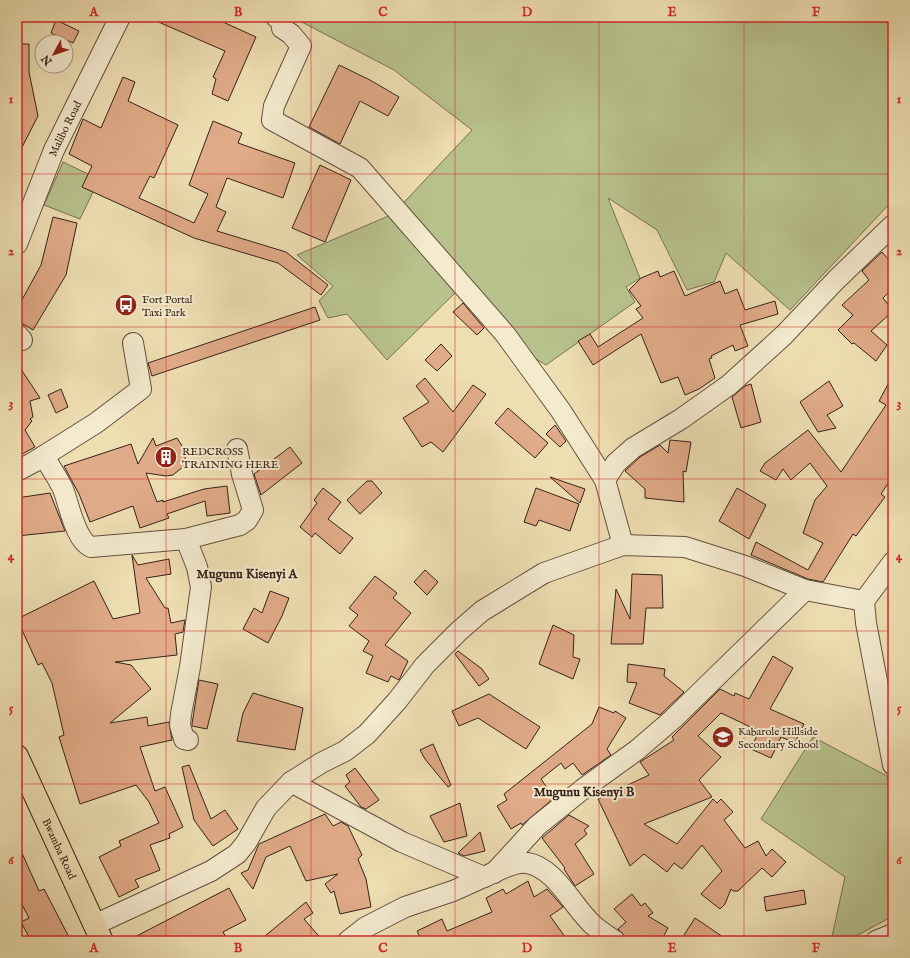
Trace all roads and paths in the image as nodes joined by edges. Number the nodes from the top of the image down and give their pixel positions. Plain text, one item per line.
1 (120, 17) edge
2 (276, 17) edge
3 (21, 220) edge
4 (893, 225) edge
5 (17, 244) edge
6 (133, 343) dead end
7 (237, 449) dead end
8 (44, 456) junction
9 (17, 471) edge
10 (605, 480) junction
11 (186, 539) junction
12 (623, 545) junction
13 (893, 562) edge
14 (805, 590) junction
15 (864, 601) junction
16 (188, 740) dead end
17 (17, 756) edge
18 (893, 765) edge
19 (291, 782) junction
20 (489, 875) junction
21 (98, 933) edge
22 (893, 934) edge
23 (348, 941) edge
24 (615, 941) edge
25 (876, 941) edge

1 - 3 street, Malibo Road
2 - 10 street
3 - 5 street, Malibo Road
4 - 10 street
6 - 8 street
7 - 11 street
8 - 9 street
8 - 11 street
10 - 12 street
11 - 16 street
12 - 14 street
12 - 19 street
13 - 15 street
14 - 15 street
14 - 20 street
15 - 18 street
17 - 21 main road, Bwamba Road
19 - 20 street
19 - 21 street
20 - 23 street
20 - 24 street
22 - 25 street

